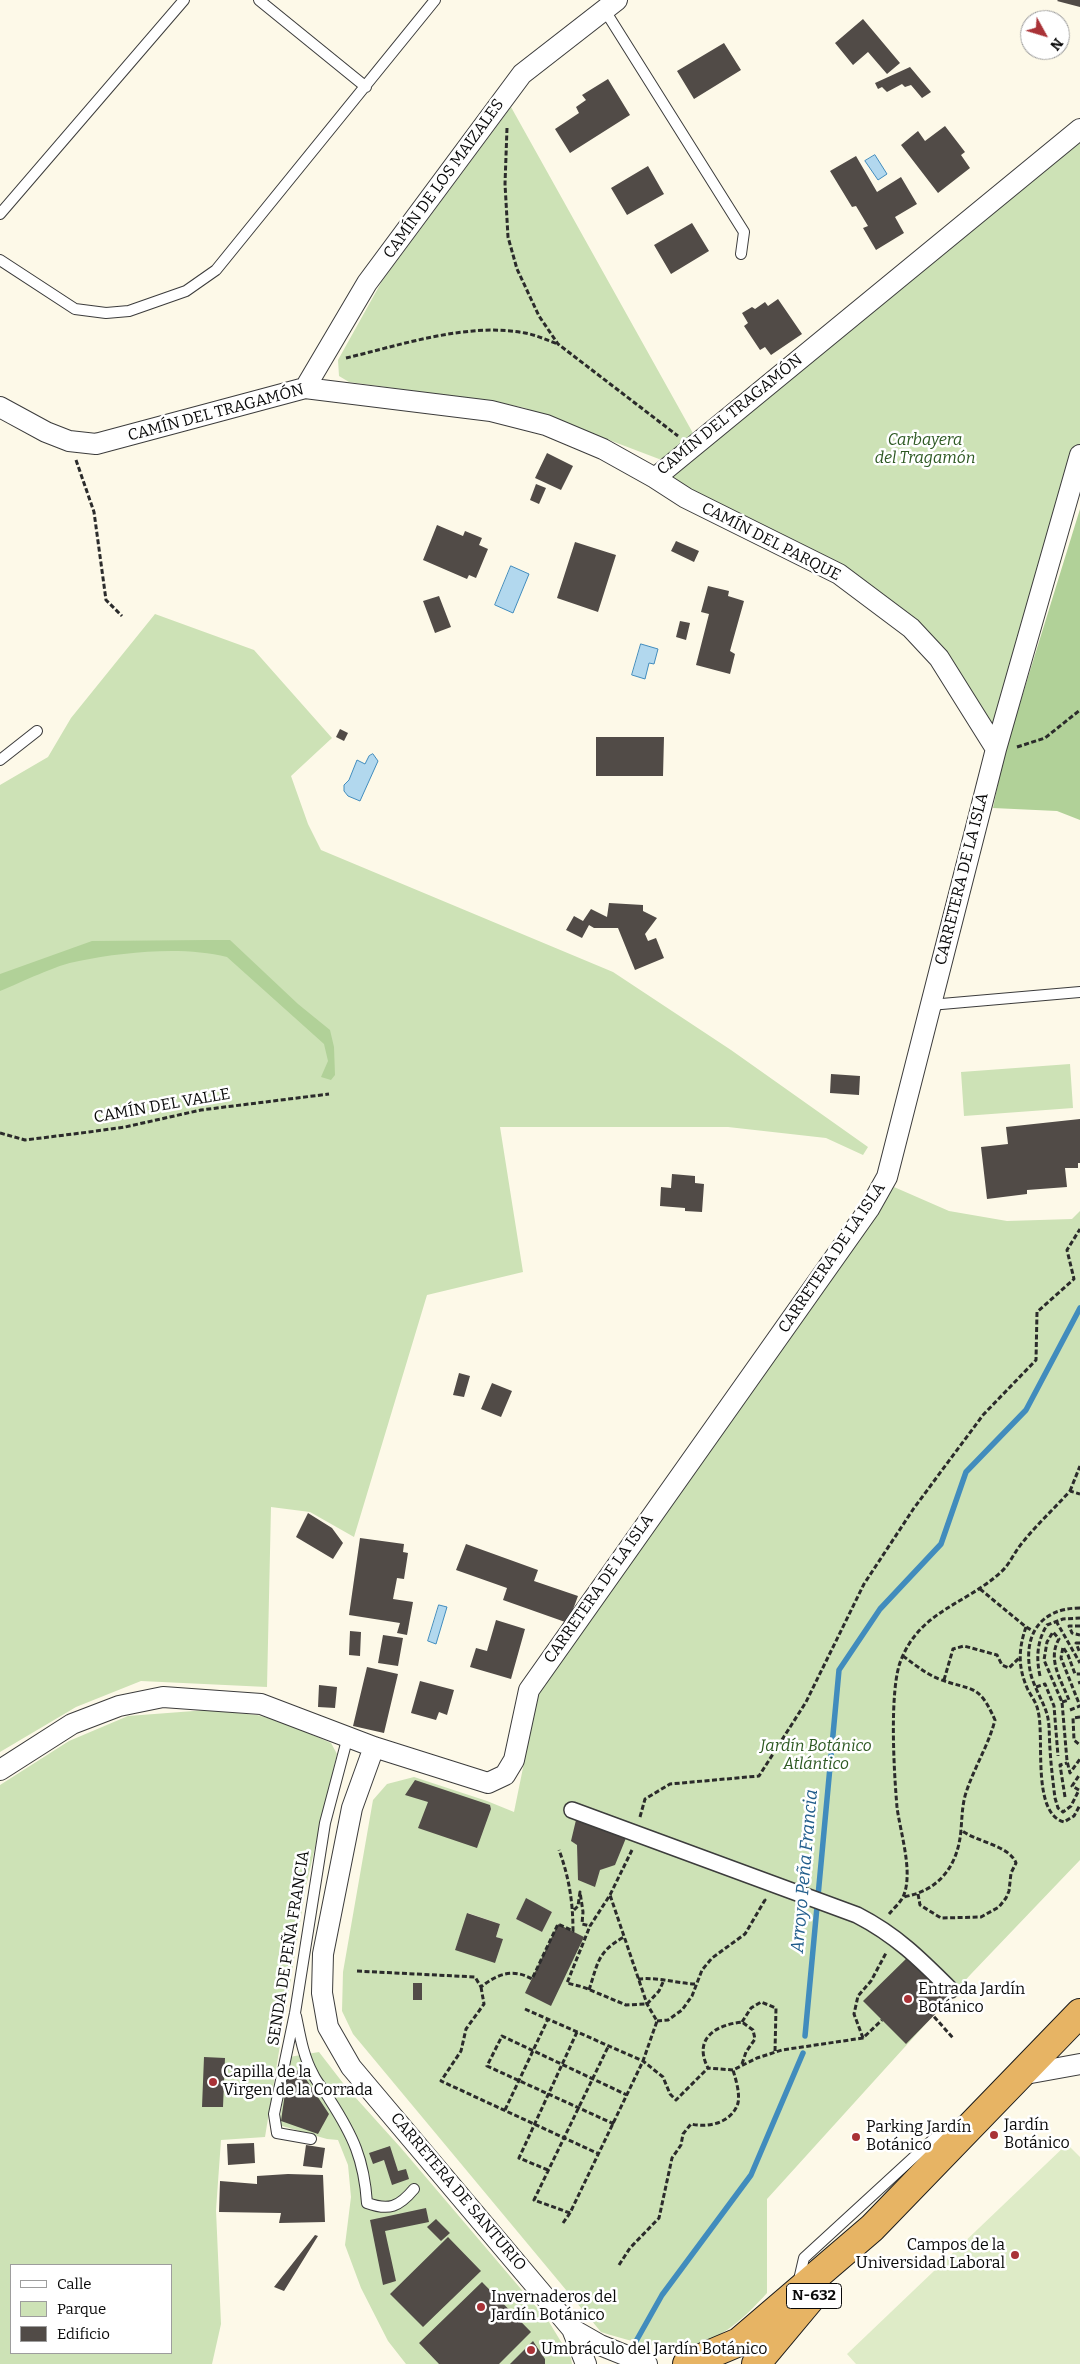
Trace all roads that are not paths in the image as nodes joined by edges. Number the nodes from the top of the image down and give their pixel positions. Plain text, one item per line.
1 (184, 0) edge
2 (259, 0) edge
3 (435, 0) edge
4 (611, 5) edge
5 (366, 87) junction
6 (1080, 129) edge
7 (0, 214) edge
8 (742, 254) dead end
9 (0, 260) edge
10 (305, 388) junction
11 (0, 407) edge
12 (1080, 456) edge
13 (655, 478) junction
14 (37, 731) dead end
15 (1003, 749) junction
16 (0, 760) edge
17 (1080, 992) edge
18 (930, 1005) junction
19 (348, 1736) junction
20 (374, 1747) junction
21 (0, 1770) edge
22 (572, 1810) dead end
23 (951, 1990) dead end
24 (295, 2013) junction
25 (1080, 2013) edge
26 (1080, 2064) edge
27 (1020, 2075) junction
28 (990, 2108) junction
29 (311, 2139) dead end
30 (414, 2189) dead end
31 (872, 2228) junction
32 (795, 2294) junction
33 (572, 2329) junction
34 (586, 2364) edge
35 (647, 2364) edge
36 (687, 2364) edge
37 (756, 2364) edge

1 - 7 lane
2 - 5 lane
3 - 5 lane
4 - 8 lane
4 - 10 street, CAMÍN DE LOS MAIZALES
5 - 9 lane
6 - 13 street, CAMÍN DEL TRAGAMÓN
10 - 11 street, CAMÍN DEL TRAGAMÓN
10 - 13 street, CAMÍN DEL TRAGAMÓN
12 - 15 street, CARRETERA DE LA ISLA
13 - 15 street, CAMÍN DEL PARQUE
14 - 16 lane
15 - 18 street, CARRETERA DE LA ISLA
17 - 18 lane
18 - 20 street, CARRETERA DE LA ISLA
19 - 20 street
19 - 21 street
19 - 24 lane, SENDA DE PEÑA FRANCIA
20 - 33 street, CARRETERA DE SANTURIO
22 - 23 street
24 - 29 lane, SENDA DE PEÑA FRANCIA
24 - 30 lane
25 - 27 highway, N-632
26 - 27 street
27 - 28 highway, N-632
28 - 31 highway, N-632
28 - 32 lane
31 - 32 highway, N-632
31 - 37 highway, N-632
32 - 36 highway, N-632
33 - 34 street, CARRETERA DE SANTURIO
33 - 35 street, CARRETERA DE SANTURIO

